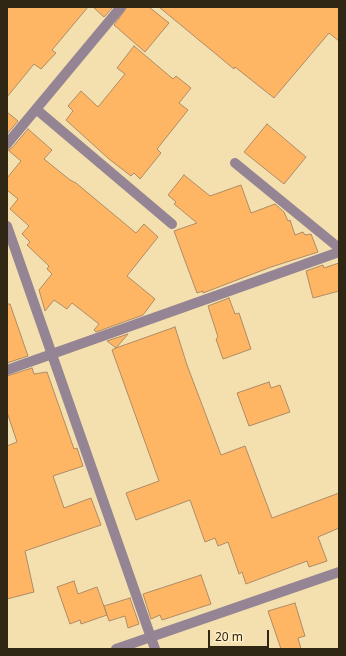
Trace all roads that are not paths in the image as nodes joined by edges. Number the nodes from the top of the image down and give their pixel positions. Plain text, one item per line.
1 (121, 7) edge
2 (36, 109) junction
3 (7, 144) edge
4 (235, 163) dead end
5 (172, 224) dead end
6 (7, 226) edge
7 (339, 248) edge
8 (339, 252) edge
9 (52, 353) junction
10 (7, 370) edge
11 (339, 572) edge
12 (151, 637) junction
13 (116, 649) edge
14 (156, 649) edge

1 - 2 street
2 - 3 street
2 - 5 street
4 - 7 street
6 - 9 street
8 - 9 street
9 - 10 street
9 - 12 street
11 - 12 street
12 - 13 street
12 - 14 street

